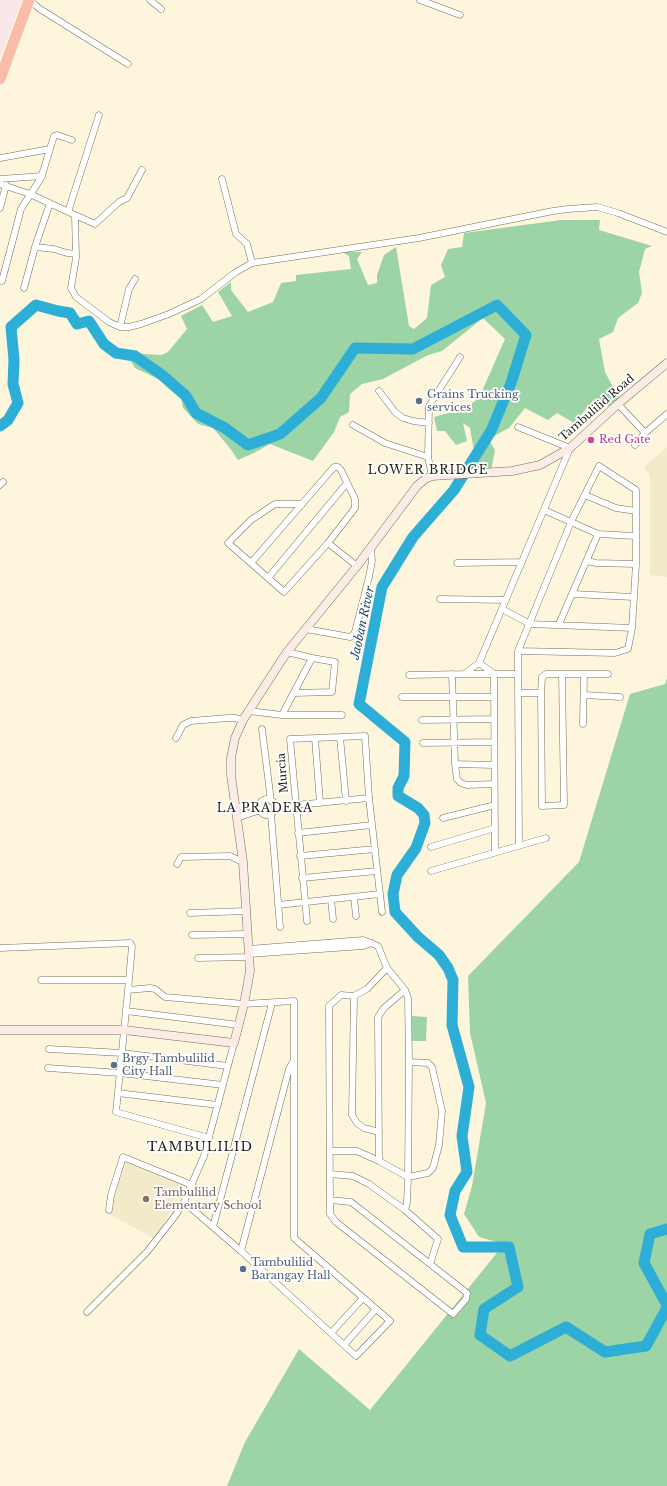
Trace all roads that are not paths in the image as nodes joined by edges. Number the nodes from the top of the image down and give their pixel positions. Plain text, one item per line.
1 (29, 0) edge
2 (150, 0) edge
3 (420, 0) edge
4 (161, 9) dead end
5 (460, 15) dead end
6 (128, 64) dead end
7 (0, 79) edge
8 (99, 115) dead end
9 (72, 140) dead end
10 (50, 149) junction
11 (0, 158) edge
12 (142, 170) dead end
13 (42, 176) junction
14 (0, 179) edge
15 (222, 179) dead end
16 (3, 184) edge
17 (30, 194) junction
18 (50, 203) junction
19 (0, 208) edge
20 (68, 212) junction
21 (75, 215) junction
22 (667, 232) edge
23 (35, 247) junction
24 (76, 254) junction
25 (252, 263) junction
26 (135, 279) dead end
27 (2, 280) dead end
28 (24, 288) dead end
29 (120, 327) junction
30 (460, 357) dead end
31 (667, 363) edge
32 (379, 391) dead end
33 (618, 404) junction
34 (667, 414) edge
35 (429, 423) junction
36 (353, 425) dead end
37 (518, 427) dead end
38 (645, 433) junction
39 (635, 445) dead end
40 (570, 448) junction
41 (428, 457) junction
42 (432, 476) junction
43 (347, 483) junction
44 (585, 495) junction
45 (302, 504) junction
46 (544, 510) junction
47 (636, 511) junction
48 (571, 522) junction
49 (598, 534) junction
50 (635, 536) junction
51 (328, 543) junction
52 (371, 548) junction
53 (587, 561) junction
54 (522, 562) junction
55 (251, 563) junction
56 (457, 563) dead end
57 (636, 564) junction
58 (357, 566) junction
59 (268, 578) junction
60 (573, 594) junction
61 (633, 597) junction
62 (440, 599) dead end
63 (506, 600) junction
64 (502, 609) junction
65 (530, 624) junction
66 (559, 624) junction
67 (632, 628) junction
68 (306, 629) junction
69 (518, 651) junction
70 (286, 652) junction
71 (312, 658) junction
72 (479, 663) junction
73 (452, 674) junction
74 (464, 674) junction
75 (494, 674) junction
76 (518, 674) junction
77 (562, 674) junction
78 (584, 674) junction
79 (608, 674) dead end
80 (409, 675) dead end
81 (294, 692) junction
82 (518, 693) junction
83 (541, 693) junction
84 (584, 695) junction
85 (452, 696) junction
86 (620, 696) dead end
87 (402, 697) dead end
88 (494, 697) junction
89 (249, 711) junction
90 (282, 715) junction
91 (342, 715) dead end
92 (453, 719) junction
93 (494, 719) junction
94 (243, 720) junction
95 (422, 720) dead end
96 (583, 724) dead end
97 (262, 729) dead end
98 (340, 737) junction
99 (176, 738) dead end
100 (315, 738) junction
101 (494, 742) junction
102 (423, 743) dead end
103 (454, 744) junction
104 (455, 764) junction
105 (494, 765) junction
106 (494, 784) junction
107 (370, 798) junction
108 (271, 801) junction
109 (346, 801) junction
110 (320, 803) junction
111 (495, 805) junction
112 (296, 806) junction
113 (236, 807) junction
114 (275, 807) junction
115 (260, 808) junction
116 (272, 814) junction
117 (238, 818) junction
118 (443, 818) dead end
119 (372, 825) junction
120 (495, 828) junction
121 (298, 833) junction
122 (546, 838) dead end
123 (519, 845) junction
124 (431, 847) dead end
125 (375, 849) junction
126 (495, 852) junction
127 (300, 856) junction
128 (243, 862) junction
129 (177, 864) dead end
130 (377, 871) junction
131 (431, 871) dead end
132 (302, 878) junction
133 (380, 894) junction
134 (354, 897) junction
135 (331, 899) junction
136 (305, 902) junction
137 (278, 905) junction
138 (246, 911) junction
139 (382, 912) dead end
140 (190, 913) dead end
141 (356, 916) dead end
142 (333, 919) dead end
143 (307, 921) dead end
144 (280, 927) dead end
145 (248, 934) junction
146 (192, 935) dead end
147 (0, 948) edge
148 (249, 953) junction
149 (198, 958) dead end
150 (387, 968) junction
151 (41, 980) dead end
152 (129, 980) junction
153 (128, 990) junction
154 (405, 990) junction
155 (354, 996) junction
156 (272, 1003) junction
157 (244, 1004) junction
158 (126, 1011) junction
159 (239, 1025) junction
160 (0, 1030) edge
161 (124, 1030) junction
162 (234, 1043) junction
163 (50, 1049) dead end
164 (122, 1053) junction
165 (294, 1059) junction
166 (409, 1062) junction
167 (228, 1066) junction
168 (48, 1068) dead end
169 (120, 1073) junction
170 (223, 1085) junction
171 (118, 1093) junction
172 (218, 1104) junction
173 (379, 1132) junction
174 (209, 1138) junction
175 (330, 1151) junction
176 (379, 1161) junction
177 (330, 1174) junction
178 (408, 1177) junction
179 (192, 1185) junction
180 (330, 1200) junction
181 (184, 1202) junction
182 (109, 1210) dead end
183 (405, 1210) junction
184 (213, 1227) junction
185 (241, 1251) junction
186 (430, 1264) junction
187 (363, 1298) junction
188 (376, 1309) junction
189 (87, 1312) dead end
190 (331, 1333) junction
191 (344, 1345) junction

1 - 6 street
1 - 7 highway
2 - 4 street
3 - 5 street
8 - 20 street
9 - 10 street
10 - 11 street
10 - 13 street
12 - 21 street
13 - 14 street
13 - 17 street
15 - 25 street
16 - 17 street
16 - 19 street
17 - 18 street
17 - 27 street
18 - 20 street
18 - 23 street
20 - 21 street
21 - 24 street
22 - 25 street
23 - 24 street
23 - 28 street
24 - 29 street
25 - 29 street
26 - 29 street
30 - 35 street
31 - 33 street, Tambulilid Road
32 - 35 street
33 - 38 street
33 - 40 street, Tambulilid Road
34 - 38 street
35 - 41 street
36 - 41 street
37 - 40 street
38 - 39 street
40 - 42 street, Tambulilid Road
40 - 46 street
41 - 42 street
42 - 52 street
43 - 45 street
43 - 51 street
43 - 59 street
44 - 47 street
44 - 47 street
44 - 48 street
45 - 55 street
45 - 55 street
46 - 48 street
46 - 54 street
47 - 50 street
48 - 49 street
48 - 65 street
49 - 50 street
49 - 53 street
50 - 57 street
51 - 58 street
51 - 59 street
52 - 58 street
52 - 68 street
53 - 57 street
53 - 60 street
54 - 56 street
54 - 63 street
55 - 59 street
57 - 61 street
58 - 68 street
60 - 61 street
60 - 66 street
61 - 67 street
62 - 63 street
63 - 64 street
64 - 65 street
64 - 72 street
65 - 66 street
65 - 69 street
66 - 67 street
67 - 69 street
68 - 70 street
69 - 76 street
70 - 71 street
70 - 89 street
71 - 81 street
71 - 81 street
72 - 74 street
72 - 75 street
73 - 74 street
73 - 80 street
73 - 85 street
74 - 75 street
75 - 76 street
75 - 88 street
76 - 82 street
77 - 78 street
77 - 83 street
77 - 83 street
78 - 79 street
78 - 84 street
81 - 90 street
82 - 83 street
82 - 123 street
84 - 86 street
84 - 96 street
85 - 87 street
85 - 88 street
85 - 92 street
88 - 93 street
89 - 90 street
89 - 94 street
90 - 91 street
92 - 93 street
92 - 95 street
92 - 103 street
93 - 101 street
94 - 99 street
94 - 113 street
97 - 108 street
98 - 100 street
98 - 107 street
98 - 109 street
100 - 110 street
100 - 112 street, Murcia
101 - 103 street
101 - 105 street
102 - 103 street
103 - 104 street
104 - 105 street
104 - 106 street
105 - 106 street
106 - 111 street
107 - 109 street
107 - 119 street
108 - 114 street
108 - 115 street
109 - 110 street
110 - 112 street
111 - 118 street
111 - 120 street
112 - 114 street
112 - 121 street, Murcia
113 - 115 street
113 - 117 street
114 - 116 street
115 - 116 street
115 - 117 street
116 - 137 street
117 - 128 street
119 - 121 street
119 - 125 street
120 - 124 street
120 - 126 street
121 - 127 street, Murcia
122 - 123 street
123 - 126 street
125 - 127 street
125 - 130 street
126 - 131 street
127 - 132 street, Murcia
128 - 129 street
128 - 138 street
130 - 132 street
130 - 133 street
132 - 136 street, Murcia
133 - 134 street
133 - 139 street
134 - 135 street
134 - 141 street
135 - 136 street
135 - 142 street
136 - 137 street
136 - 143 street, Murcia
137 - 144 street
138 - 140 street
138 - 145 street
145 - 146 street
145 - 148 street
147 - 152 street
148 - 149 street
148 - 150 street
148 - 157 street
150 - 154 street
150 - 155 street
151 - 152 street
152 - 153 street
153 - 157 street
153 - 158 street
154 - 166 street
154 - 173 street
155 - 173 street
155 - 175 street
156 - 157 street
156 - 165 street
156 - 184 street
157 - 159 street
158 - 159 street
158 - 161 street
159 - 162 street
160 - 161 street
161 - 162 street
161 - 164 street
162 - 167 street
163 - 164 street
164 - 167 street
164 - 169 street
165 - 185 street
165 - 187 street
166 - 178 street
166 - 178 street
167 - 170 street
168 - 169 street
169 - 170 street
169 - 171 street
170 - 172 street
171 - 172 street
171 - 174 street
172 - 174 street
173 - 176 street
174 - 179 street
175 - 176 street
175 - 177 street
176 - 178 street
177 - 180 street
177 - 183 street
178 - 183 street
179 - 181 street
179 - 182 street
180 - 186 street
180 - 186 street
181 - 184 street
181 - 189 street
183 - 186 street
184 - 185 street
185 - 190 street
187 - 188 street
187 - 190 street
188 - 191 street
188 - 191 street
190 - 191 street

